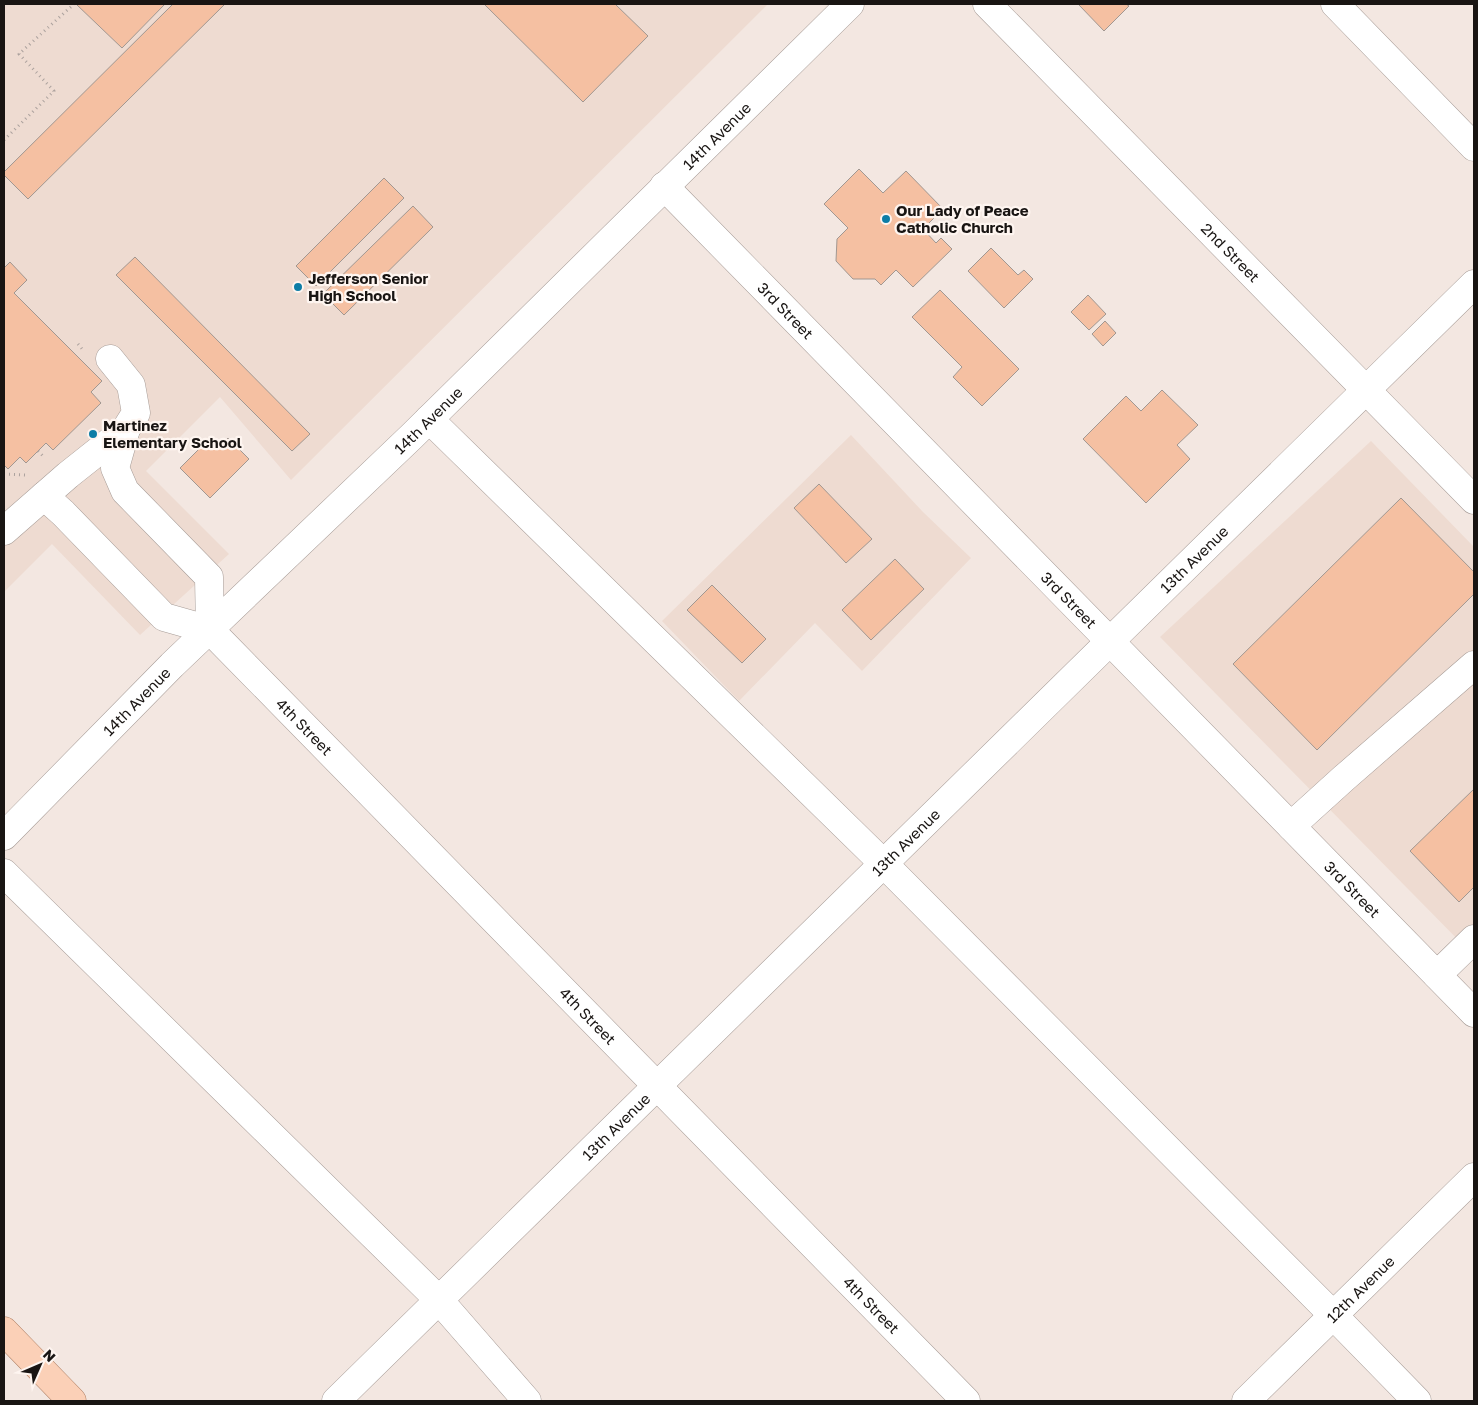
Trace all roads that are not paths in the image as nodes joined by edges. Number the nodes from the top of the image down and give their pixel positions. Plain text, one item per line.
1 (850, 4) edge
2 (987, 4) edge
3 (1335, 4) edge
4 (1474, 147) edge
5 (664, 186) junction
6 (1474, 284) edge
7 (110, 359) dead end
8 (1366, 389) junction
9 (429, 418) junction
10 (126, 429) junction
11 (37, 486) junction
12 (1474, 500) edge
13 (4, 531) edge
14 (210, 630) junction
15 (1111, 642) junction
16 (1474, 665) edge
17 (1292, 826) junction
18 (4, 836) edge
19 (884, 864) junction
20 (4, 873) edge
21 (1474, 939) edge
22 (1437, 975) junction
23 (1474, 1013) edge
24 (657, 1086) junction
25 (1474, 1177) edge
26 (439, 1300) junction
27 (1334, 1315) junction
28 (4, 1332) edge
29 (72, 1401) edge
30 (336, 1401) edge
31 (527, 1401) edge
32 (966, 1401) edge
33 (1246, 1401) edge
34 (1417, 1401) edge

1 - 5 street, 14th Avenue
2 - 8 street, 2nd Street
3 - 4 street
5 - 9 street, 14th Avenue
5 - 15 street, 3rd Street
6 - 8 street, 13th Avenue
7 - 10 street
8 - 12 street, 2nd Street
8 - 15 street, 13th Avenue
9 - 14 street, 14th Avenue
9 - 19 street
10 - 11 street
10 - 14 street
11 - 13 street
11 - 14 street
14 - 18 street, 14th Avenue
14 - 24 street, 4th Street
15 - 17 street, 3rd Street
15 - 19 street, 13th Avenue
16 - 17 street
17 - 22 street, 3rd Street
19 - 24 street, 13th Avenue
19 - 27 street
20 - 26 street
21 - 22 street
22 - 23 street, 3rd Street
24 - 26 street, 13th Avenue
24 - 32 street, 4th Street
25 - 27 street, 12th Avenue
26 - 30 street, 13th Avenue
26 - 31 street
27 - 33 street, 12th Avenue
27 - 34 street
28 - 29 main road

